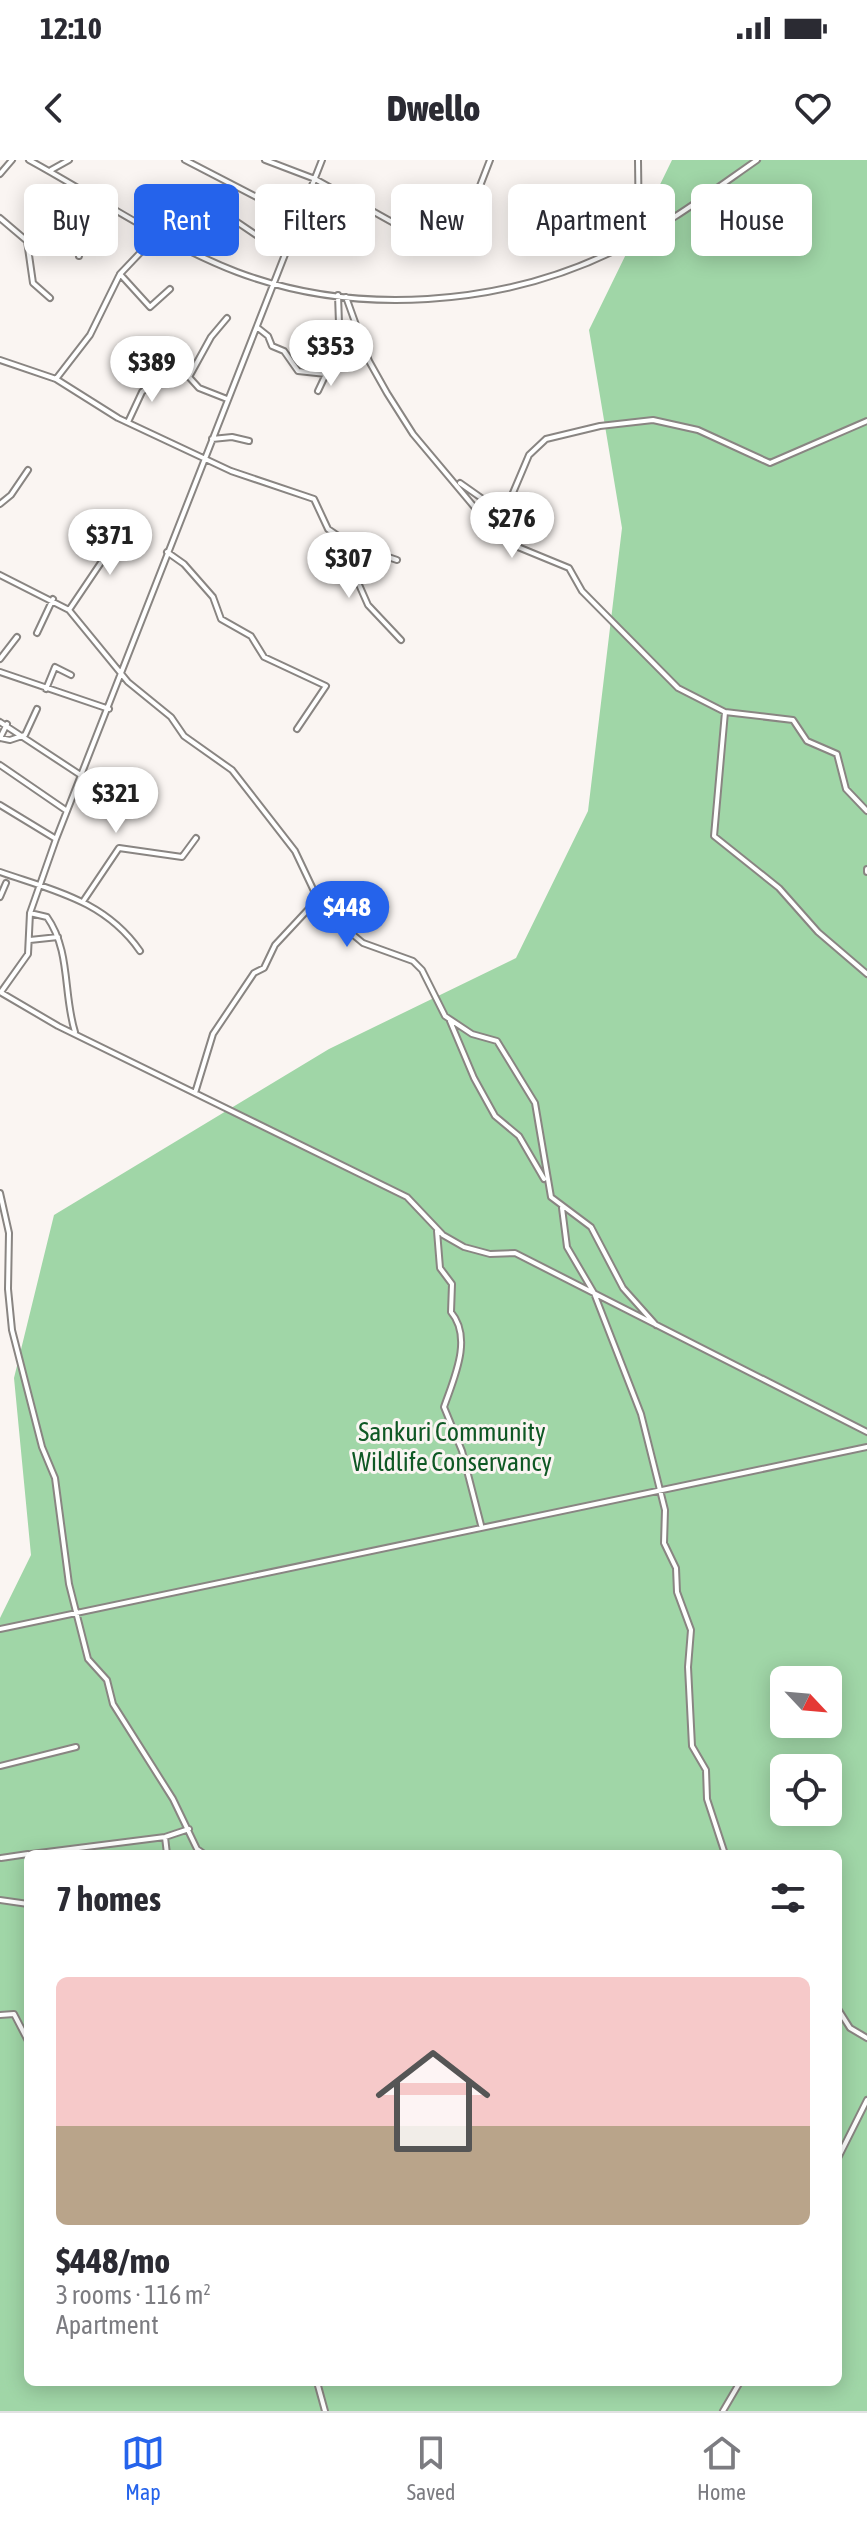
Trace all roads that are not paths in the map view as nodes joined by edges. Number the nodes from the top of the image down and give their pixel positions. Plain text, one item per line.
1 (12, 160) edge
2 (29, 160) edge
3 (70, 160) edge
4 (185, 160) edge
5 (265, 160) edge
6 (322, 160) edge
7 (490, 160) edge
8 (638, 160) edge
9 (757, 160) edge
10 (48, 171) junction
11 (0, 174) edge
12 (315, 179) junction
13 (68, 184) edge
14 (313, 184) edge
15 (481, 184) edge
16 (638, 184) edge
17 (255, 196) edge
18 (675, 214) edge
19 (0, 218) edge
20 (391, 221) edge
21 (24, 238) edge
22 (29, 256) edge
23 (138, 256) edge
24 (205, 256) edge
25 (286, 256) edge
26 (600, 256) edge
27 (120, 274) junction
28 (275, 283) junction
29 (170, 289) dead end
30 (338, 295) junction
31 (346, 297) junction
32 (50, 298) dead end
33 (227, 318) dead end
34 (258, 328) junction
35 (0, 360) edge
36 (326, 374) junction
37 (189, 377) junction
38 (56, 379) junction
39 (318, 391) dead end
40 (227, 399) junction
41 (867, 421) edge
42 (128, 422) junction
43 (211, 439) junction
44 (249, 441) dead end
45 (204, 457) junction
46 (28, 470) dead end
47 (455, 480) junction
48 (0, 504) edge
49 (504, 514) junction
50 (125, 527) dead end
51 (337, 535) junction
52 (500, 536) junction
53 (167, 552) junction
54 (397, 560) dead end
55 (0, 575) edge
56 (53, 599) junction
57 (69, 610) junction
58 (37, 633) dead end
59 (17, 637) dead end
60 (401, 640) dead end
61 (0, 659) edge
62 (0, 672) edge
63 (122, 673) junction
64 (71, 675) dead end
65 (46, 689) junction
66 (37, 709) dead end
67 (109, 709) junction
68 (725, 712) junction
69 (0, 722) edge
70 (7, 724) junction
71 (297, 729) dead end
72 (25, 735) junction
73 (0, 738) edge
74 (0, 765) edge
75 (82, 776) junction
76 (0, 805) edge
77 (67, 811) junction
78 (867, 811) edge
79 (196, 838) dead end
80 (56, 839) junction
81 (1, 871) edge
82 (6, 883) dead end
83 (40, 884) junction
84 (0, 897) edge
85 (84, 900) junction
86 (316, 901) junction
87 (30, 913) junction
88 (58, 937) junction
89 (30, 940) junction
90 (140, 951) dead end
91 (867, 974) edge
92 (0, 992) edge
93 (449, 1019) junction
94 (75, 1033) junction
95 (195, 1093) junction
96 (546, 1182) junction
97 (0, 1193) edge
98 (562, 1208) junction
99 (436, 1229) junction
100 (594, 1293) junction
101 (656, 1325) junction
102 (867, 1432) edge
103 (867, 1447) edge
104 (658, 1488) junction
105 (481, 1525) junction
106 (78, 1612) junction
107 (0, 1629) edge
108 (76, 1747) dead end
109 (0, 1766) edge
110 (189, 1829) junction
111 (165, 1837) junction
112 (62, 1850) edge
113 (167, 1850) edge
114 (198, 1850) edge
115 (724, 1850) edge
116 (24, 1855) edge
117 (0, 1857) edge
118 (0, 1900) edge
119 (24, 1903) edge
120 (0, 2015) edge
121 (842, 2015) edge
122 (24, 2033) edge
123 (867, 2038) edge
124 (867, 2100) edge
125 (842, 2150) edge
126 (318, 2386) edge
127 (738, 2386) edge
128 (325, 2411) edge
129 (723, 2411) edge

1 - 11 street
2 - 10 street
3 - 10 street
4 - 17 street
5 - 12 street
6 - 12 street
7 - 15 street
8 - 16 street
9 - 18 street
10 - 13 street
12 - 14 street
12 - 20 street
19 - 21 street
22 - 32 street
23 - 27 street
24 - 28 street
25 - 28 street
26 - 31 street
27 - 29 street
27 - 38 street
28 - 30 street
28 - 34 street
30 - 31 street
30 - 36 street
31 - 47 street
33 - 37 street
34 - 36 street
34 - 40 street
35 - 38 street
36 - 39 street
37 - 40 street
37 - 42 street
38 - 42 street
40 - 43 street
41 - 49 street
42 - 45 street
43 - 44 street
43 - 45 street
45 - 51 street
45 - 53 street
46 - 48 street
47 - 49 street
47 - 52 street
49 - 52 street
50 - 57 street
51 - 54 street
51 - 60 street
52 - 68 street
53 - 63 street
53 - 71 street
55 - 56 street
56 - 57 street
56 - 58 street
57 - 63 street
59 - 61 street
62 - 65 street
63 - 67 street
63 - 86 street
64 - 65 street
65 - 67 street
66 - 72 street
67 - 75 street
68 - 78 street
68 - 91 street
69 - 70 street
70 - 72 street
70 - 73 street
72 - 73 street
72 - 75 street
74 - 77 street
75 - 77 street
76 - 80 street
77 - 80 street
79 - 85 street
80 - 83 street
81 - 83 street
82 - 84 street
83 - 85 street
83 - 87 street
85 - 90 street
86 - 93 street
86 - 95 street
87 - 88 street
87 - 89 street
88 - 89 street
88 - 94 street
89 - 92 street
92 - 94 street
93 - 96 street
93 - 96 street
94 - 95 street
95 - 99 street
96 - 98 street
97 - 106 street
98 - 100 street
98 - 101 street
99 - 100 street
99 - 105 street
100 - 101 street
100 - 104 street
101 - 102 street
103 - 104 street
104 - 105 street
104 - 115 street
105 - 106 street
106 - 107 street
106 - 110 street
108 - 109 street
110 - 111 street
110 - 114 street
111 - 112 street
111 - 113 street
116 - 117 street
118 - 119 street
120 - 122 street
121 - 123 street
124 - 125 street
126 - 128 street
127 - 129 street

